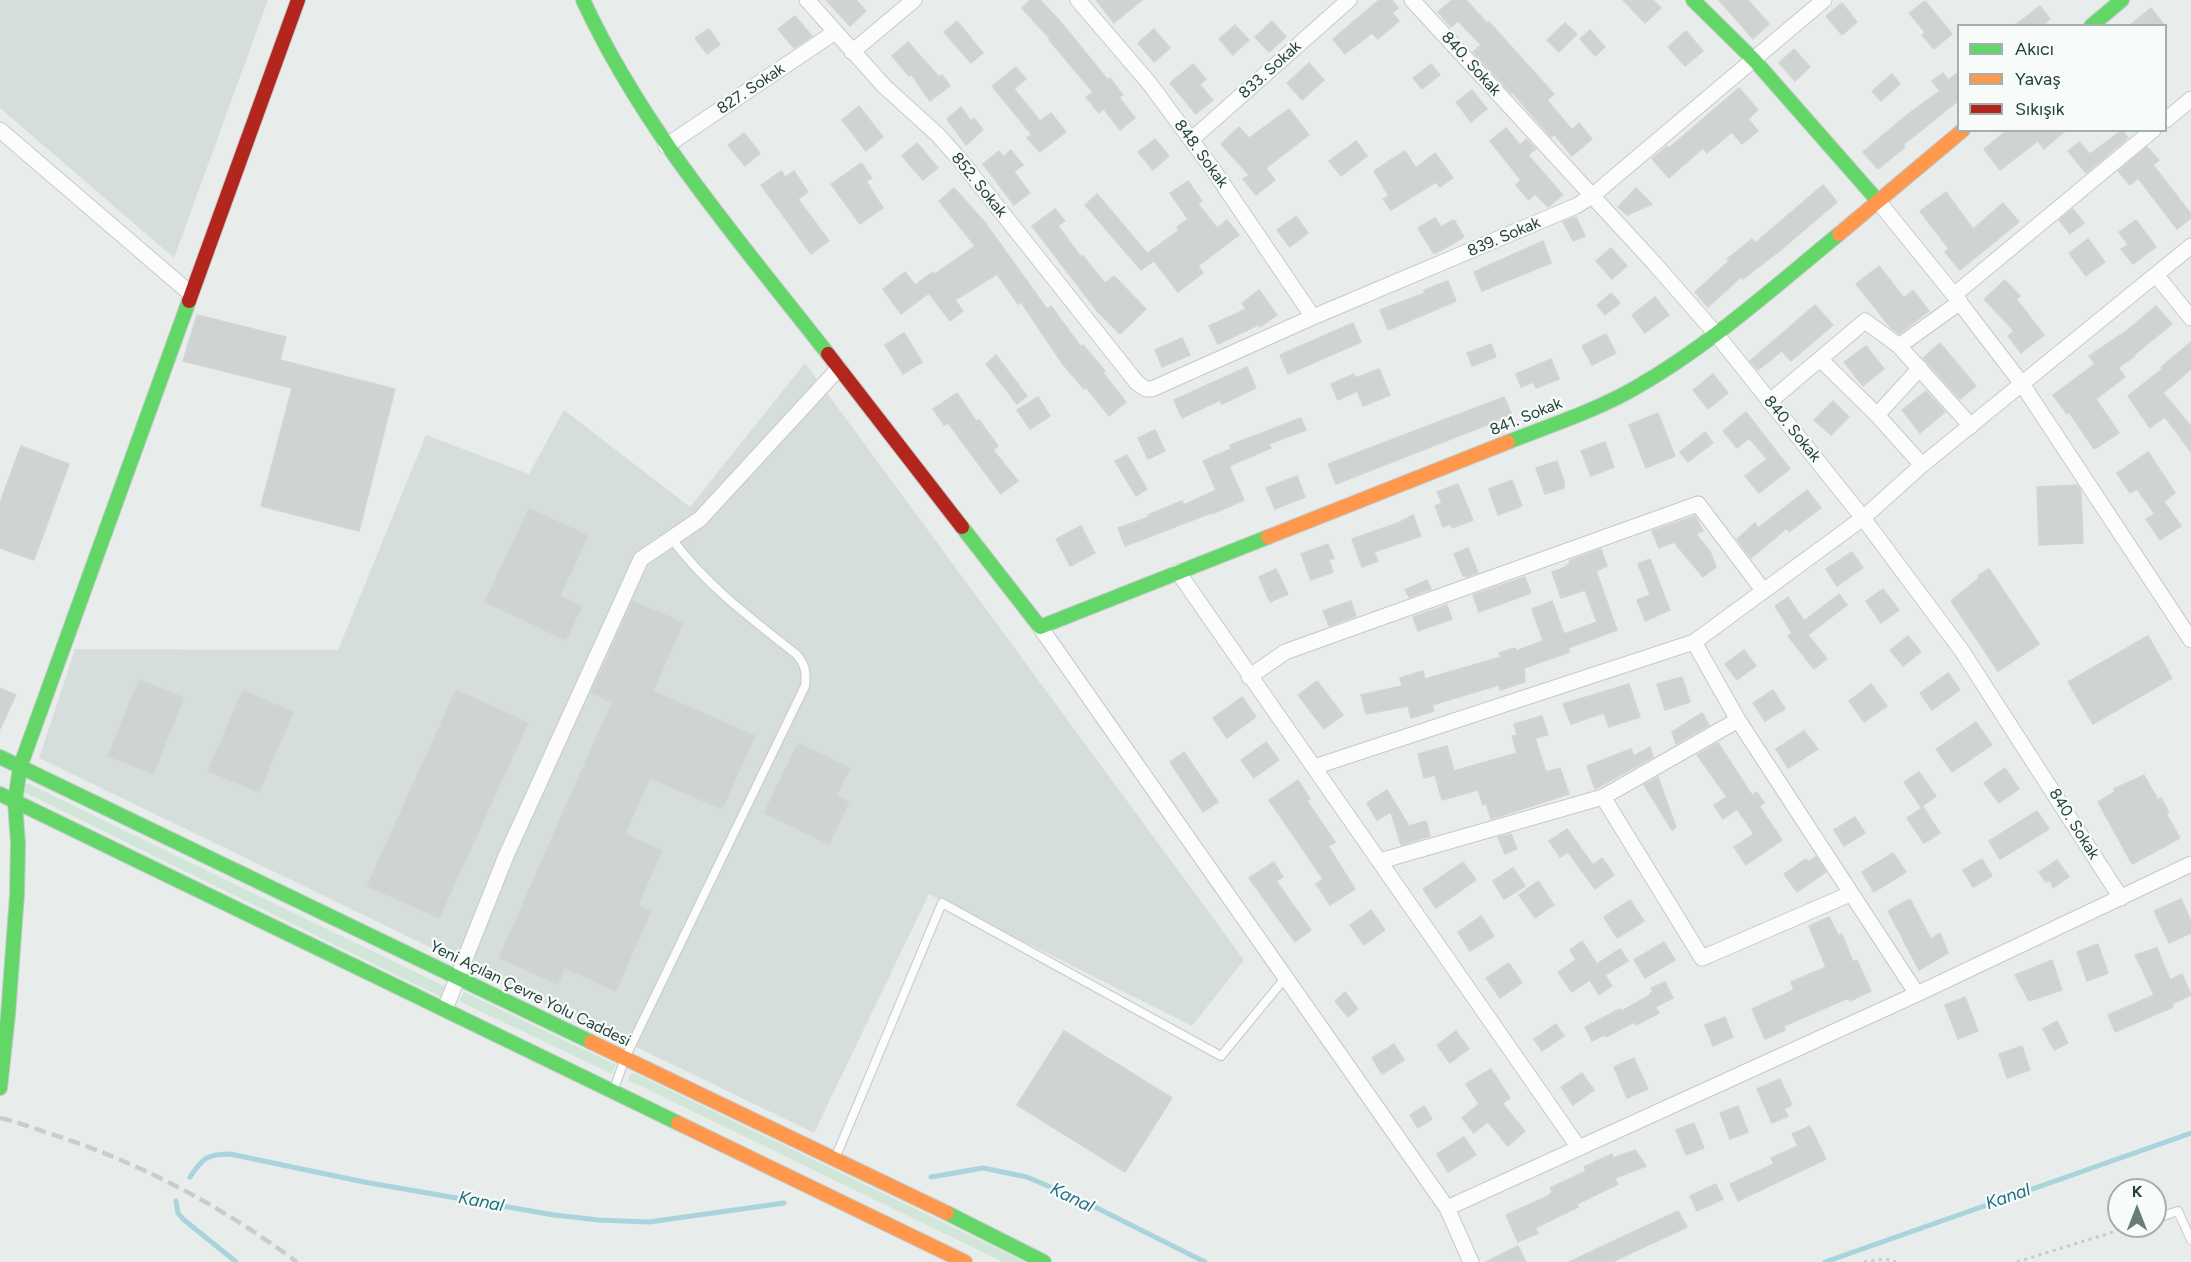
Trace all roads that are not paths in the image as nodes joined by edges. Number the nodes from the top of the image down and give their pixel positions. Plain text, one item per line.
1 (298, 0) edge
2 (583, 0) edge
3 (807, 0) edge
4 (914, 0) edge
5 (1078, 0) edge
6 (1349, 0) edge
7 (1412, 0) edge
8 (1693, 0) edge
9 (1824, 0) edge
10 (2122, 0) edge
11 (2093, 24) edge
12 (835, 33) junction
13 (852, 52) junction
14 (1755, 61) junction
15 (2191, 99) edge
16 (2167, 119) edge
17 (0, 130) edge
18 (1962, 132) edge
19 (2151, 132) edge
20 (1191, 140) junction
21 (666, 146) junction
22 (1592, 196) junction
23 (1878, 201) junction
24 (2191, 246) edge
25 (2156, 275) junction
26 (191, 294) junction
27 (1957, 298) junction
28 (1313, 317) junction
29 (2191, 318) edge
30 (1717, 335) junction
31 (1899, 346) junction
32 (1820, 359) junction
33 (839, 369) junction
34 (1920, 369) junction
35 (1137, 383) joint
36 (2022, 384) junction
37 (1769, 402) junction
38 (1877, 415) junction
39 (1971, 426) junction
40 (1922, 465) junction
41 (1863, 518) junction
42 (671, 538) junction
43 (1178, 572) junction
44 (1763, 590) junction
45 (1040, 627) junction
46 (2191, 640) edge
47 (1694, 642) junction
48 (1249, 677) junction
49 (1738, 720) junction
50 (0, 757) edge
51 (20, 766) junction
52 (1314, 766) junction
53 (0, 794) edge
54 (1603, 797) junction
55 (15, 802) junction
56 (1380, 861) junction
57 (2191, 864) edge
58 (1850, 894) junction
59 (2121, 898) junction
60 (458, 978) junction
61 (1285, 978) junction
62 (1917, 994) junction
63 (445, 1009) junction
64 (625, 1058) junction
65 (0, 1088) edge
66 (613, 1090) junction
67 (1579, 1148) junction
68 (835, 1159) junction
69 (1447, 1208) junction
70 (2167, 1215) edge
71 (2191, 1240) edge
72 (965, 1262) edge
73 (1044, 1262) edge
74 (1471, 1262) edge

1 - 26 street
2 - 21 street
3 - 12 street, 852. Sokak
4 - 13 street
5 - 20 street, 848. Sokak
6 - 20 street, 833. Sokak
7 - 22 street, 840. Sokak
8 - 14 street
9 - 14 street, 839. Sokak
10 - 11 street
12 - 13 street, 852. Sokak
12 - 21 street, 827. Sokak
13 - 35 street, 852. Sokak
14 - 22 street, 839. Sokak
14 - 23 street
15 - 16 street
17 - 26 street
18 - 23 street, 841. Sokak
19 - 27 street
20 - 28 street, 848. Sokak
21 - 33 street
22 - 28 street, 839. Sokak
22 - 30 street, 840. Sokak
23 - 27 street
23 - 30 street, 841. Sokak
24 - 25 street
25 - 29 street
25 - 36 street
26 - 51 street
27 - 31 street
27 - 36 street
28 - 35 street, 839. Sokak
30 - 37 street, 840. Sokak
30 - 43 street, 841. Sokak
31 - 32 street
31 - 34 street
32 - 37 street
32 - 38 street
33 - 42 street
33 - 45 street
34 - 38 street
34 - 39 street
36 - 39 street
36 - 46 street
37 - 41 street, 840. Sokak
38 - 40 street
39 - 40 street
40 - 41 street
41 - 44 street
41 - 59 street, 840. Sokak
42 - 60 street
42 - 64 lane
43 - 45 street, 841. Sokak
43 - 48 street
44 - 47 street
44 - 48 street
45 - 61 street
47 - 49 street
47 - 52 street
48 - 52 street
49 - 54 street
49 - 58 street
50 - 51 street, Yeni Açılan Çevre Yolu Caddesi
51 - 55 street
51 - 60 street, Yeni Açılan Çevre Yolu Caddesi
52 - 56 street
53 - 55 street
54 - 56 street
54 - 58 street
55 - 63 street
55 - 65 street
56 - 67 street
57 - 59 street
58 - 62 street
59 - 62 street
60 - 63 street
60 - 64 street, Yeni Açılan Çevre Yolu Caddesi
61 - 68 lane
61 - 69 street
62 - 67 street
63 - 66 street
64 - 66 lane
64 - 68 street, Yeni Açılan Çevre Yolu Caddesi
66 - 72 street
67 - 69 street
68 - 73 street, Yeni Açılan Çevre Yolu Caddesi
69 - 74 street
70 - 71 lane

